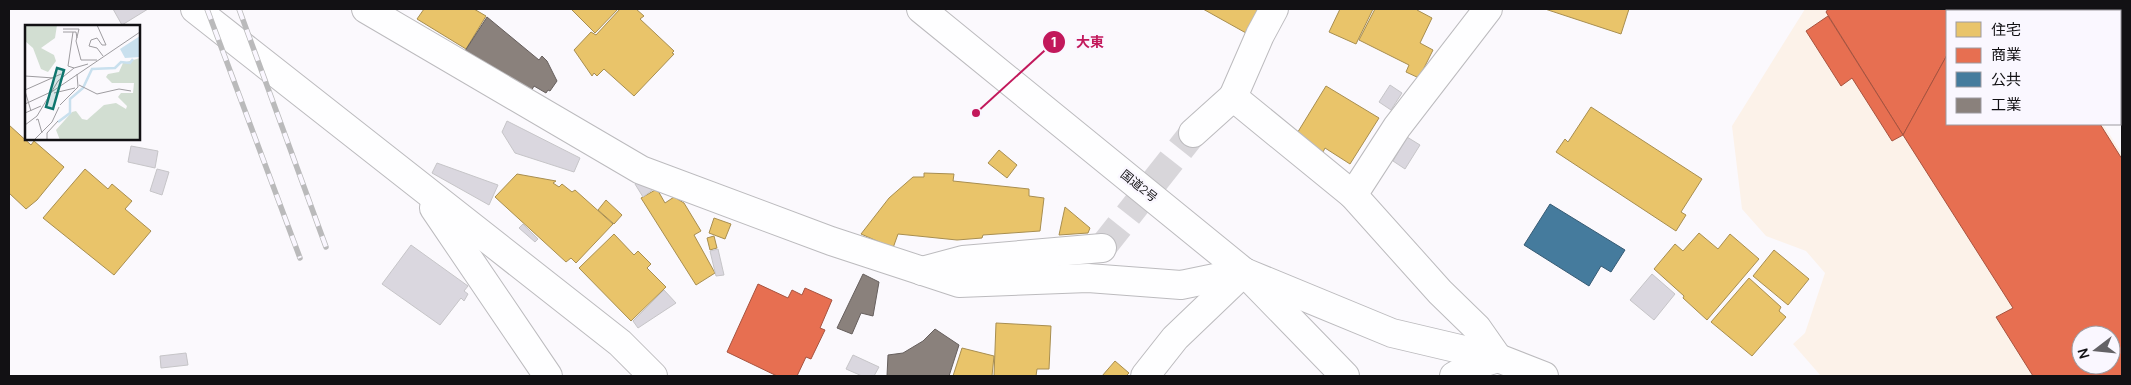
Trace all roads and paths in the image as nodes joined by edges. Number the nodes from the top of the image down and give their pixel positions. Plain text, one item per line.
1 (194, 9) edge
2 (366, 9) edge
3 (921, 9) edge
4 (1274, 9) edge
5 (1488, 9) edge
6 (1233, 96) junction
7 (1192, 133) tunnel mouth
8 (419, 186) junction
9 (1353, 195) junction
10 (1102, 248) dead end
11 (922, 270) junction
12 (1244, 272) junction
13 (1498, 358) junction
14 (548, 376) edge
15 (653, 376) edge
16 (1145, 376) edge
17 (1345, 376) edge
18 (1454, 376) edge
19 (1544, 376) edge

1 - 8 main road
2 - 11 main road
3 - 12 main road, 国道2号
4 - 6 main road
5 - 9 main road
6 - 7 main road
6 - 9 main road
8 - 14 main road
8 - 15 main road
9 - 13 main road
10 - 11 main road
11 - 12 main road
12 - 13 main road
12 - 16 main road
12 - 17 main road, 国道2号
13 - 18 main road
13 - 19 main road

